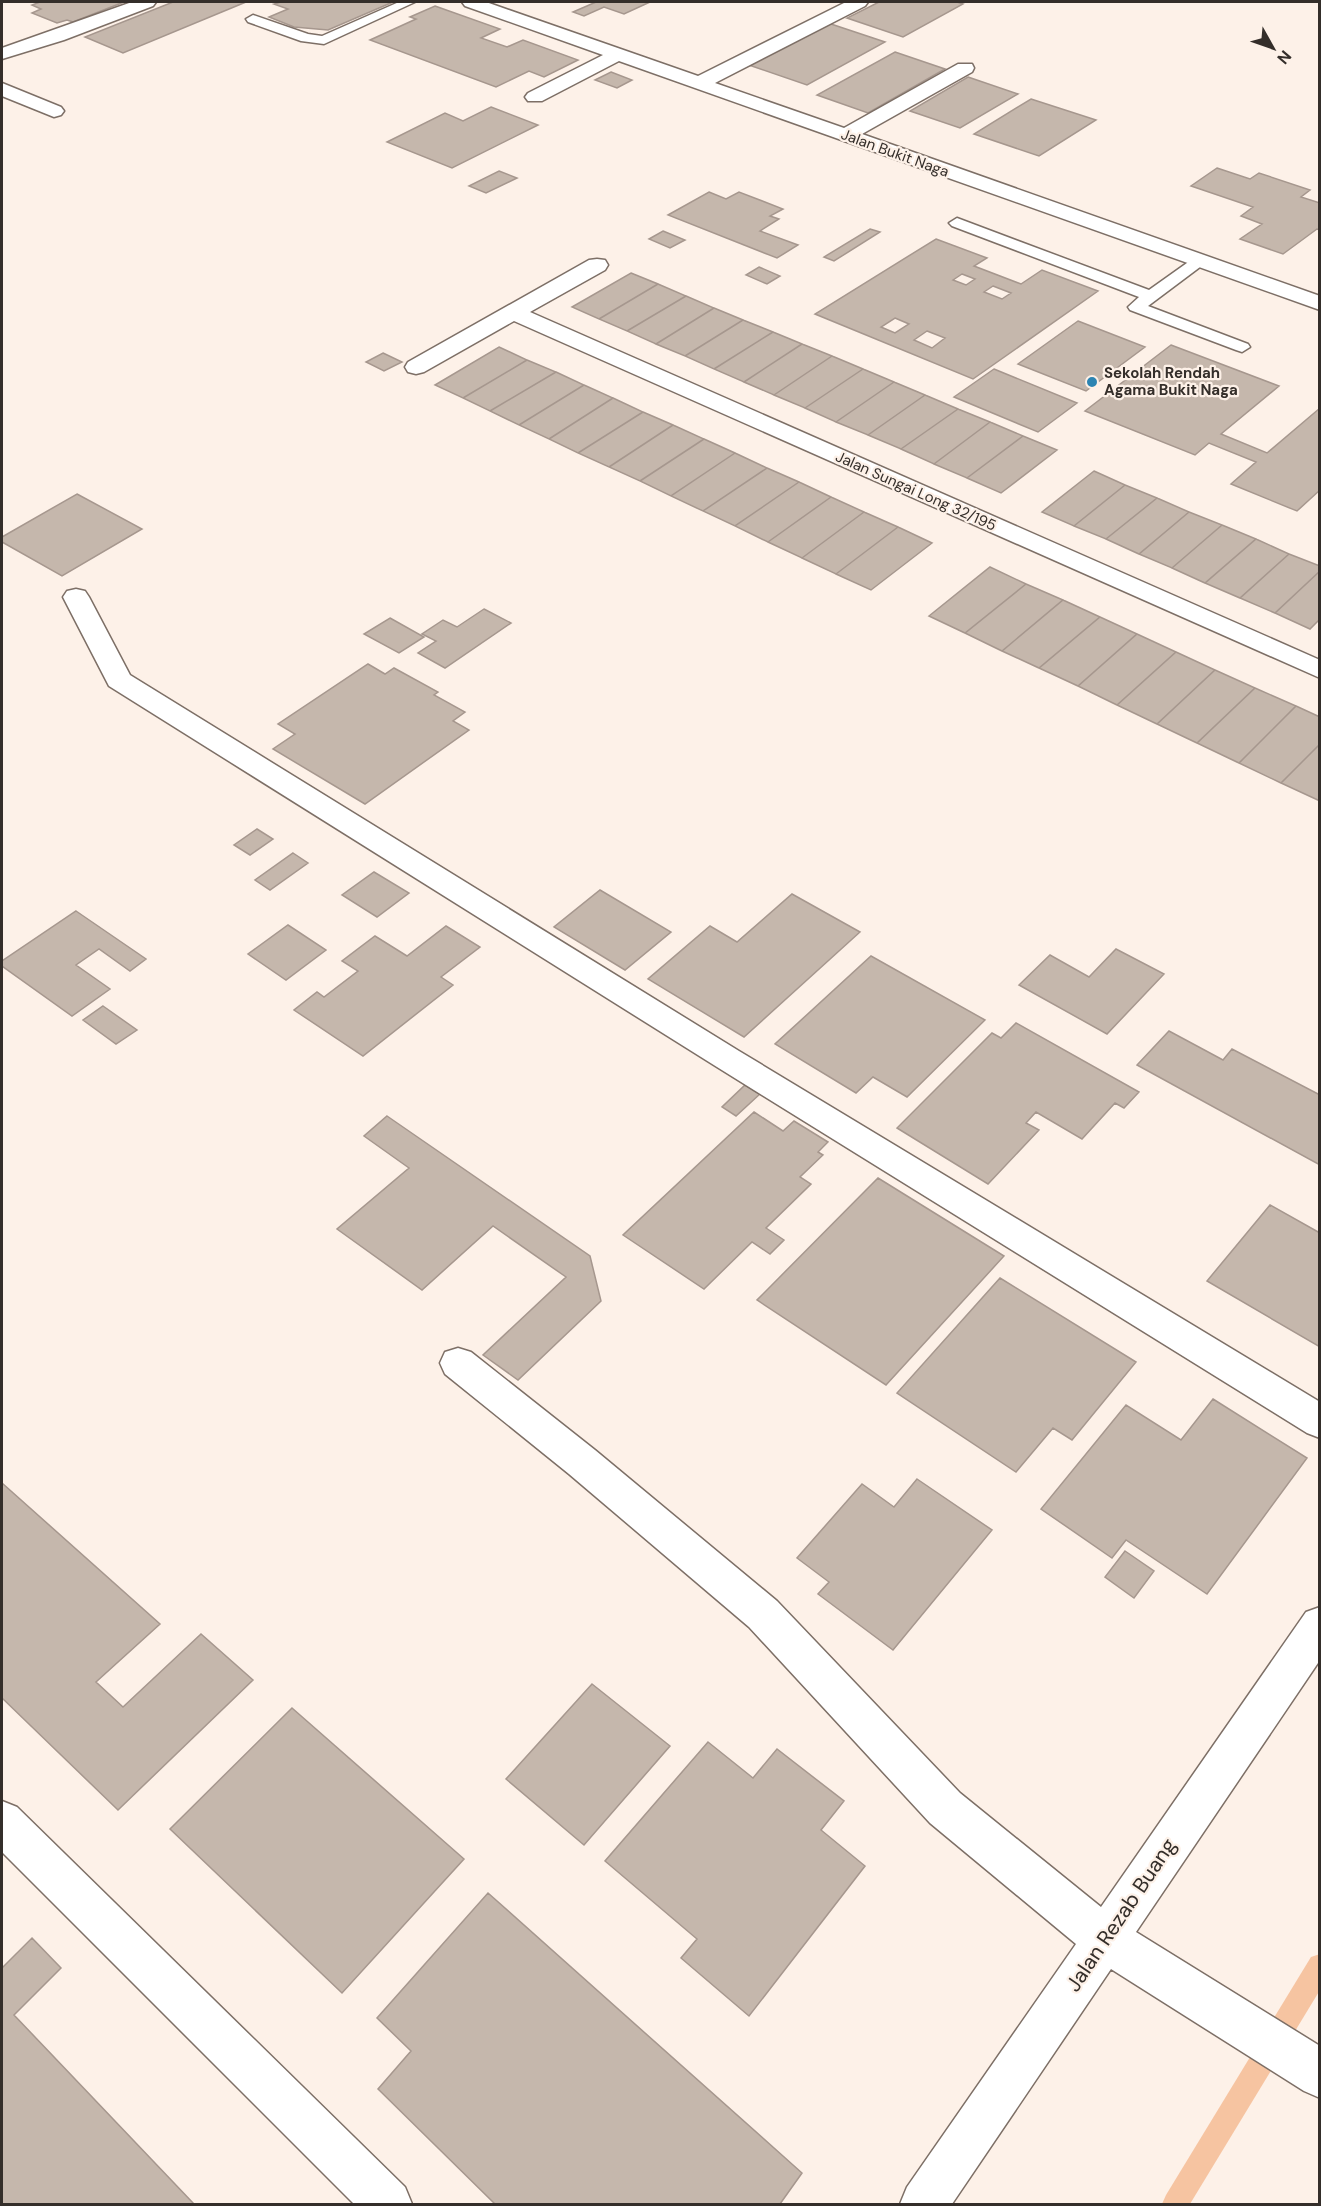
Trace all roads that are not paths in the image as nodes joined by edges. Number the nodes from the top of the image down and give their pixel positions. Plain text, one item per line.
1 (147, 2) edge
2 (409, 2) edge
3 (471, 2) edge
4 (859, 2) edge
5 (253, 19) dead end
6 (2, 54) edge
7 (617, 55) junction
8 (965, 68) dead end
9 (700, 83) junction
10 (2, 89) edge
11 (535, 97) dead end
12 (54, 111) dead end
13 (846, 135) junction
14 (957, 223) dead end
15 (1199, 261) junction
16 (597, 265) dead end
17 (1151, 296) junction
18 (1320, 304) edge
19 (513, 312) junction
20 (1242, 347) dead end
21 (416, 367) dead end
22 (76, 597) dead end
23 (1320, 670) edge
24 (458, 1363) dead end
25 (1320, 1422) edge
26 (1320, 1625) edge
27 (2, 1822) edge
28 (1104, 1939) junction
29 (1309, 2067) edge
30 (388, 2205) edge
31 (924, 2205) edge

1 - 6 street
2 - 5 lane
3 - 7 street, Jalan Bukit Naga
4 - 9 street
7 - 9 street, Jalan Bukit Naga
7 - 11 street
8 - 13 street
9 - 13 street, Jalan Bukit Naga
10 - 12 street
13 - 15 street, Jalan Bukit Naga
14 - 17 lane
15 - 17 lane
15 - 18 street, Jalan Bukit Naga
16 - 19 street
17 - 20 lane
19 - 21 street
19 - 23 street, Jalan Sungai Long 32/195
22 - 25 street
24 - 28 street
26 - 28 street, Jalan Rezab Buang
27 - 30 street
28 - 29 street
28 - 31 street, Jalan Rezab Buang

